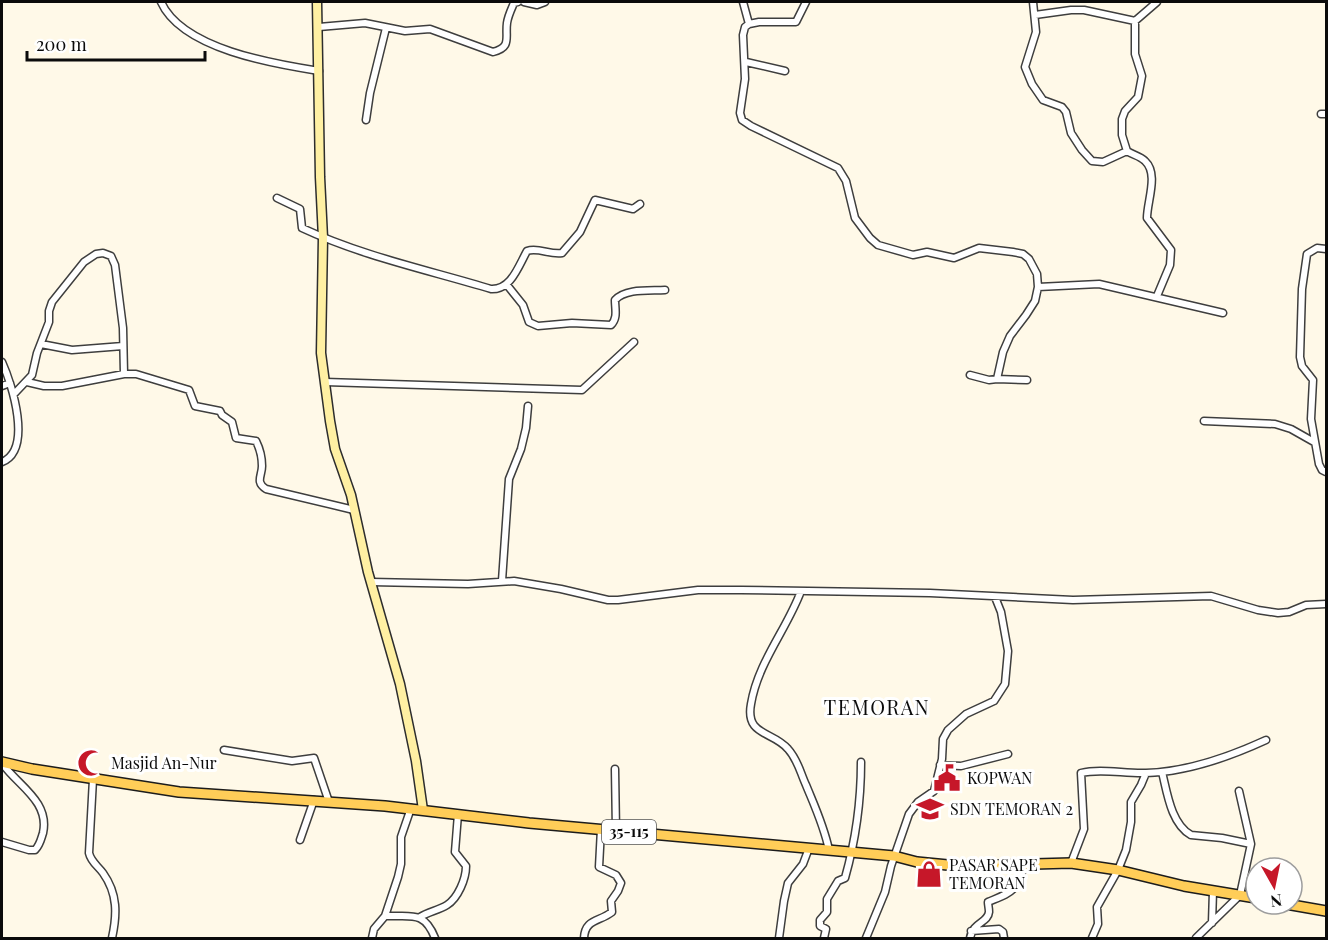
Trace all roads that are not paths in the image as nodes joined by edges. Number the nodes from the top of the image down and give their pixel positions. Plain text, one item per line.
1 (161, 2) edge
2 (317, 2) edge
3 (518, 2) edge
4 (524, 2) edge
5 (545, 2) edge
6 (743, 2) edge
7 (806, 2) edge
8 (1034, 2) edge
9 (1157, 2) edge
10 (1035, 15) junction
11 (1135, 21) junction
12 (748, 24) junction
13 (319, 27) junction
14 (386, 28) junction
15 (746, 62) junction
16 (319, 71) junction
17 (785, 71) dead end
18 (366, 120) dead end
19 (1127, 152) junction
20 (277, 198) dead end
21 (640, 204) dead end
22 (323, 238) junction
23 (1326, 249) edge
24 (507, 285) junction
25 (1038, 287) junction
26 (665, 290) dead end
27 (1157, 296) junction
28 (1223, 313) dead end
29 (634, 342) dead end
30 (41, 344) junction
31 (123, 346) junction
32 (2, 362) edge
33 (124, 375) junction
34 (970, 375) dead end
35 (997, 379) junction
36 (1028, 380) dead end
37 (27, 382) junction
38 (325, 382) junction
39 (10, 383) junction
40 (2, 386) edge
41 (14, 394) junction
42 (528, 406) dead end
43 (1204, 421) dead end
44 (1314, 442) junction
45 (2, 462) edge
46 (1326, 472) edge
47 (354, 510) junction
48 (502, 581) junction
49 (371, 582) junction
50 (801, 591) junction
51 (995, 597) junction
52 (1326, 604) edge
53 (1266, 740) dead end
54 (224, 750) dead end
55 (1008, 754) dead end
56 (2, 762) edge
57 (861, 762) dead end
58 (940, 765) junction
59 (615, 769) dead end
60 (1162, 772) junction
61 (1146, 773) junction
62 (93, 779) junction
63 (1239, 791) dead end
64 (314, 800) junction
65 (330, 802) junction
66 (411, 808) junction
67 (423, 810) junction
68 (458, 814) junction
69 (601, 829) junction
70 (616, 831) junction
71 (300, 840) dead end
72 (2, 842) edge
73 (1251, 844) junction
74 (809, 848) junction
75 (829, 850) junction
76 (852, 852) junction
77 (894, 856) junction
78 (1071, 863) junction
79 (1024, 866) junction
80 (1118, 870) junction
81 (1213, 891) junction
82 (1239, 895) junction
83 (1244, 896) edge
84 (1304, 907) edge
85 (1326, 911) edge
86 (385, 916) junction
87 (420, 917) junction
88 (1212, 923) junction
89 (970, 935) edge
90 (112, 939) edge
91 (372, 939) edge
92 (435, 939) edge
93 (584, 939) edge
94 (779, 939) edge
95 (824, 939) edge
96 (866, 939) edge
97 (1004, 939) edge
98 (1092, 939) edge
99 (1196, 939) edge

1 - 16 street
2 - 13 street
3 - 14 street
4 - 5 street
6 - 12 street
7 - 12 street
8 - 10 street
9 - 11 street
10 - 11 street
10 - 19 street
11 - 19 street
12 - 15 street
13 - 14 street
13 - 16 street
14 - 18 street
15 - 17 street
15 - 25 street
16 - 22 street
19 - 27 street
20 - 22 street
21 - 24 street
22 - 24 street
22 - 38 street
23 - 44 street
24 - 26 street
25 - 27 street
25 - 35 street
27 - 28 street
29 - 38 street
30 - 31 street
30 - 31 street
30 - 37 street
31 - 33 street
32 - 39 street
33 - 37 street
33 - 47 street
34 - 35 street
35 - 36 street
37 - 41 street
38 - 47 street
39 - 40 street
39 - 41 street
41 - 45 street
42 - 48 street
43 - 44 street
44 - 46 street
47 - 49 street
48 - 49 street
48 - 50 street
49 - 67 street
50 - 51 street
50 - 75 street
51 - 52 street
51 - 58 street
53 - 60 street
54 - 65 street
55 - 58 street
56 - 62 main road, 35-115
56 - 72 street
57 - 76 street
58 - 77 street
59 - 70 street
60 - 61 street
60 - 73 street
61 - 78 street
61 - 80 street
62 - 64 main road, 35-115
62 - 90 street
63 - 73 street
64 - 65 main road, 35-115
64 - 71 street
65 - 66 main road, 35-115
66 - 67 main road, 35-115
66 - 86 street
67 - 68 main road, 35-115
68 - 69 main road, 35-115
68 - 87 street
69 - 70 main road, 35-115
69 - 93 street
70 - 74 main road, 35-115
73 - 82 street
74 - 75 main road, 35-115
74 - 94 street
75 - 76 main road, 35-115
76 - 77 main road, 35-115
76 - 95 street
77 - 79 main road, 35-115
77 - 96 street
78 - 79 main road, 35-115
78 - 80 main road, 35-115
79 - 89 street
80 - 81 main road, 35-115
80 - 98 street
81 - 82 main road, 35-115
81 - 88 street
82 - 83 main road, 35-115
82 - 88 street
84 - 85 main road
86 - 87 street
86 - 91 street
87 - 92 street
88 - 99 street
89 - 97 street

